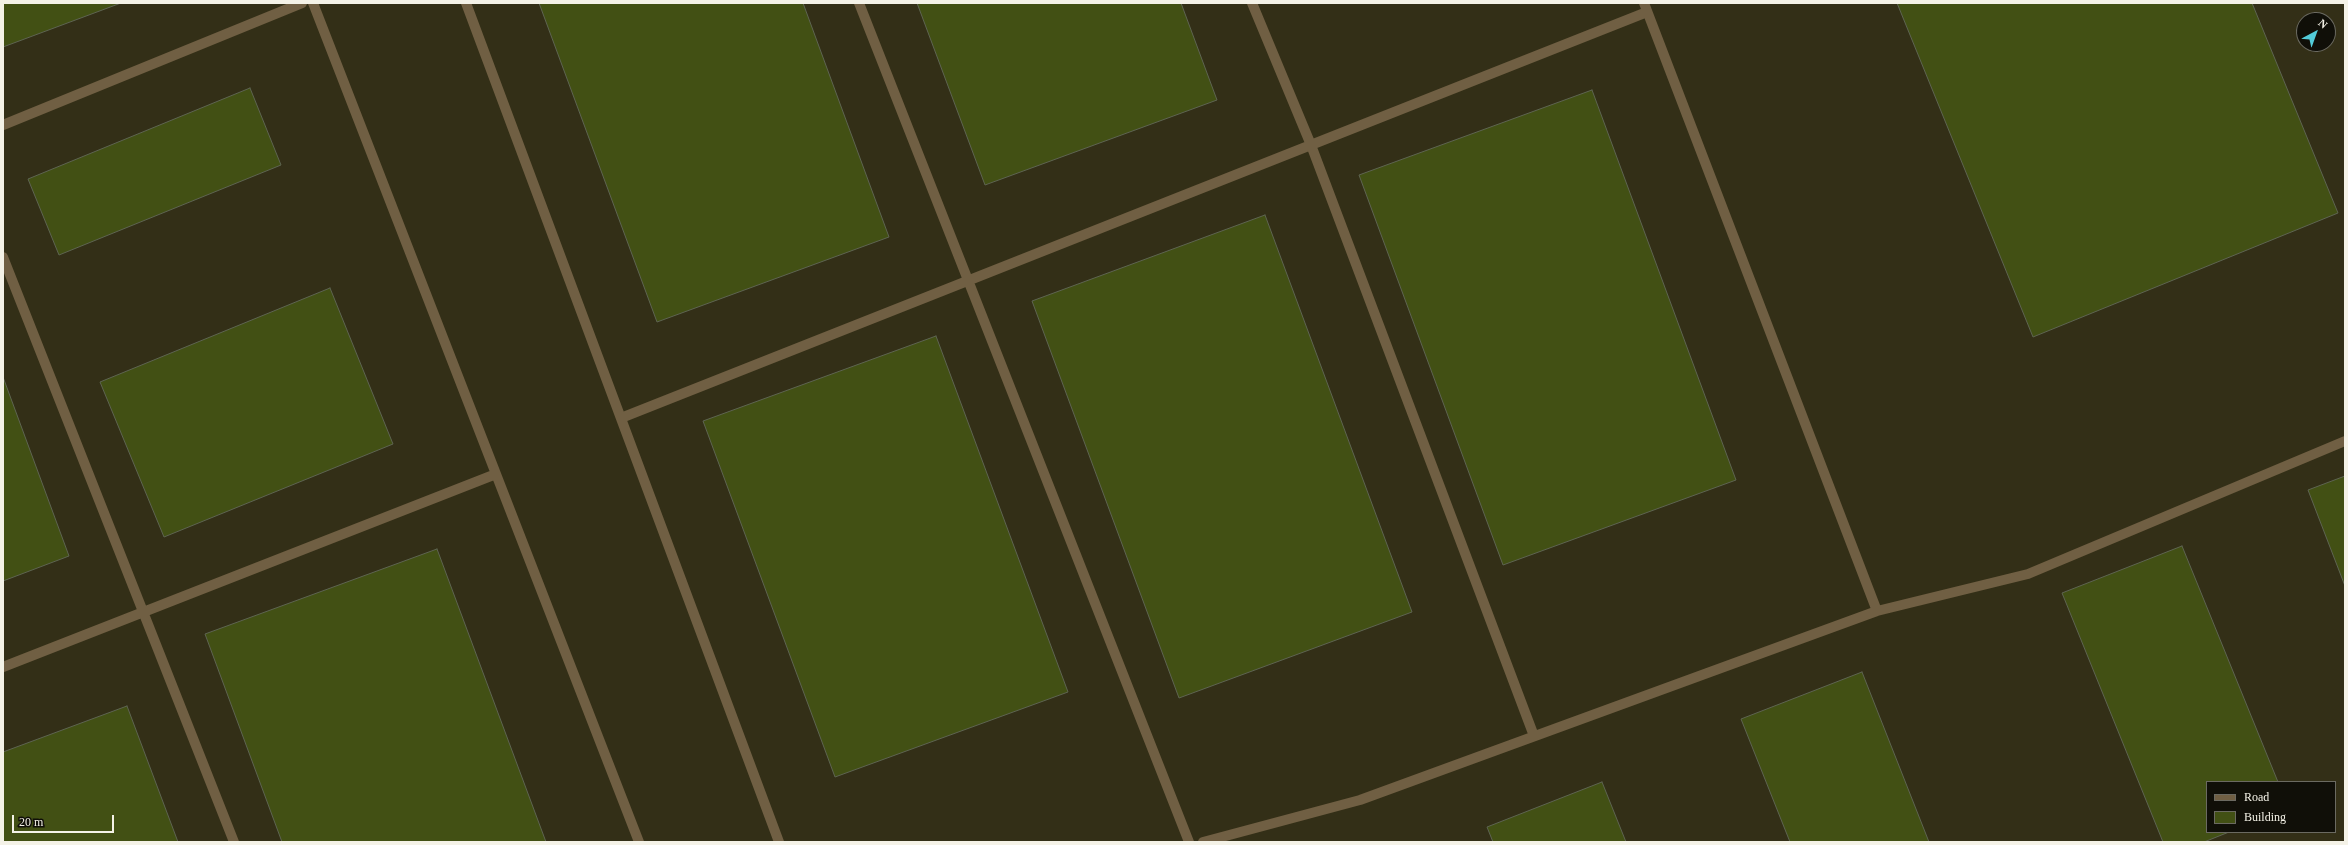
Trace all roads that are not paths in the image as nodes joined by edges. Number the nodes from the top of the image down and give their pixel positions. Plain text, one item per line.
1 (302, 3) edge
2 (313, 3) edge
3 (466, 3) edge
4 (860, 3) edge
5 (1252, 3) edge
6 (1646, 8) edge
7 (3, 125) edge
8 (1311, 145) junction
9 (3, 257) edge
10 (970, 280) junction
11 (620, 418) junction
12 (2345, 441) edge
13 (496, 474) junction
14 (1877, 611) junction
15 (144, 612) junction
16 (3, 667) edge
17 (1534, 736) junction
18 (234, 842) edge
19 (639, 842) edge
20 (779, 842) edge
21 (1189, 842) edge
22 (1203, 842) edge

1 - 7 lane
2 - 13 lane
3 - 11 lane
4 - 10 lane
5 - 8 lane
6 - 8 lane
6 - 14 lane
8 - 10 lane
8 - 17 lane
9 - 15 lane
10 - 11 lane
10 - 21 lane
11 - 20 lane
12 - 14 lane
13 - 15 lane
13 - 19 lane
14 - 17 lane
15 - 16 lane
15 - 18 lane
17 - 22 lane

